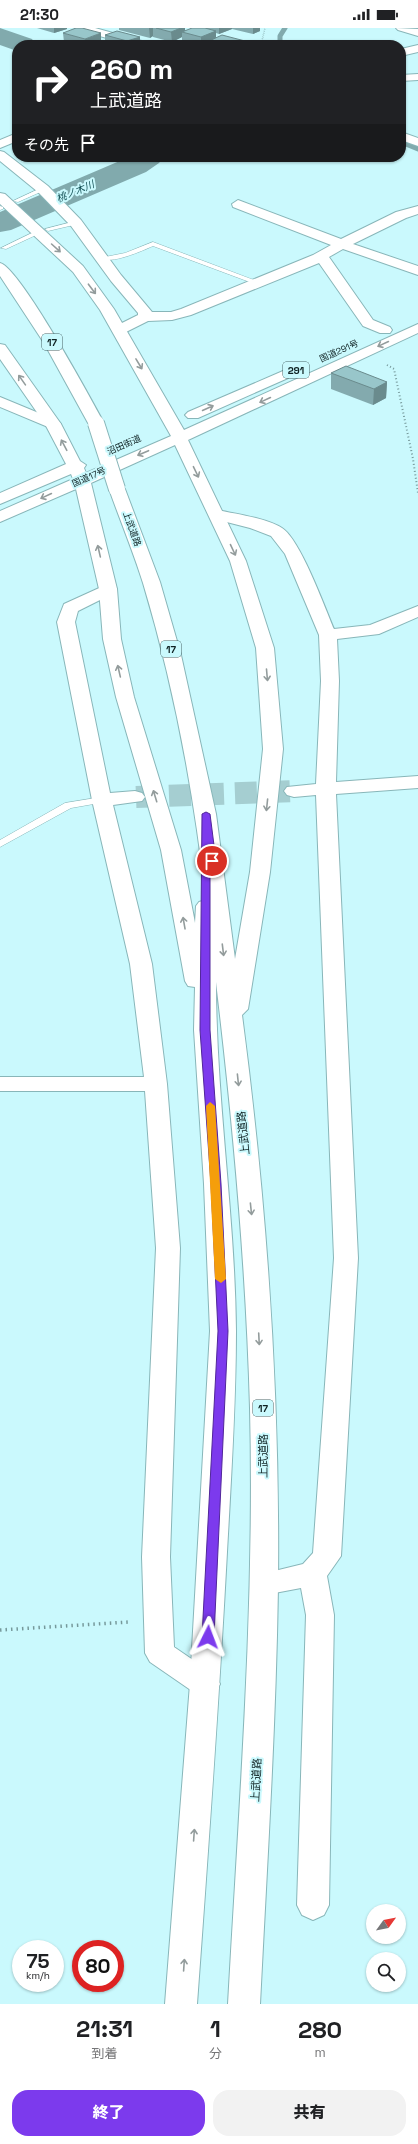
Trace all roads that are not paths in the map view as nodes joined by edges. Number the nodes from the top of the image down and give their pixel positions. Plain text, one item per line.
1 (82, 28) edge
2 (111, 28) edge
3 (402, 28) edge
4 (99, 33) junction
5 (418, 33) edge
6 (126, 40) edge
7 (418, 48) edge
8 (406, 52) edge
9 (418, 77) edge
10 (406, 78) edge
11 (406, 138) edge
12 (12, 139) edge
13 (418, 142) edge
14 (0, 144) edge
15 (0, 155) edge
16 (44, 191) junction
17 (6, 204) edge
18 (238, 204) dead end
19 (418, 210) edge
20 (71, 218) junction
21 (48, 228) dead end
22 (33, 231) junction
23 (341, 244) junction
24 (4, 248) dead end
25 (321, 256) junction
26 (103, 258) junction
27 (0, 267) edge
28 (418, 271) edge
29 (257, 283) junction
30 (418, 316) edge
31 (145, 317) junction
32 (418, 328) edge
33 (119, 330) junction
34 (385, 330) junction
35 (0, 348) edge
36 (0, 402) edge
37 (53, 424) junction
38 (170, 430) junction
39 (117, 448) dead end
40 (78, 473) junction
41 (0, 499) edge
42 (217, 515) junction
43 (0, 517) edge
44 (108, 590) junction
45 (418, 610) edge
46 (328, 635) junction
47 (418, 782) edge
48 (326, 789) junction
49 (294, 791) tunnel mouth
50 (135, 798) tunnel mouth
51 (102, 800) junction
52 (206, 814) junction
53 (0, 844) edge
54 (205, 1030) junction
55 (233, 1030) junction
56 (0, 1084) edge
57 (156, 1084) junction
58 (312, 1574) junction
59 (264, 1584) junction
60 (205, 1684) junction
61 (313, 1905) dead end
62 (181, 2004) edge
63 (244, 2004) edge

1 - 4 main road
2 - 4 main road
3 - 5 main road
4 - 6 main road
7 - 8 main road
9 - 10 main road
11 - 13 main road
12 - 14 main road
15 - 16 main road
16 - 17 lane
16 - 20 main road
17 - 22 main road
18 - 23 main road
19 - 23 main road
20 - 21 lane
20 - 26 main road
22 - 24 lane
22 -> 33 main road
23 - 25 main road
23 - 28 main road
25 - 29 main road
25 - 34 main road
26 - 29 lane
26 - 31 main road
27 - 52 main road, 上武道路 / 17, bridge
29 - 31 main road
30 - 34 main road, 国道291号 / 291
31 - 33 main road
32 -> 38 main road, 国道291号 / 291
33 -> 38 main road
38 -> 34 main road, 国道291号 / 291
37 -> 35 main road
36 - 37 main road
40 -> 37 main road
38 -> 40 main road, 国道17号
38 -> 42 main road
39 - 40 main road, 沼田街道
40 - 41 main road, 国道17号
40 -> 43 main road, 国道17号
44 -> 40 main road
42 - 46 main road
42 -> 55 main road
44 - 51 main road
54 -> 44 main road
45 - 46 main road
46 - 48 main road
47 - 48 main road
48 - 49 main road
48 - 58 main road
50 - 51 main road
51 - 53 lane
51 - 57 main road
52 - 54 main road, 上武道路 / 17
52 -> 55 main road, 上武道路 / 17
54 - 60 main road, 上武道路 / 17
55 -> 59 main road, 上武道路 / 17
56 - 57 main road
57 - 60 main road
58 - 59 main road
58 - 61 main road
59 - 63 main road, 上武道路 / 17
62 -> 60 main road, 上武道路 / 17

